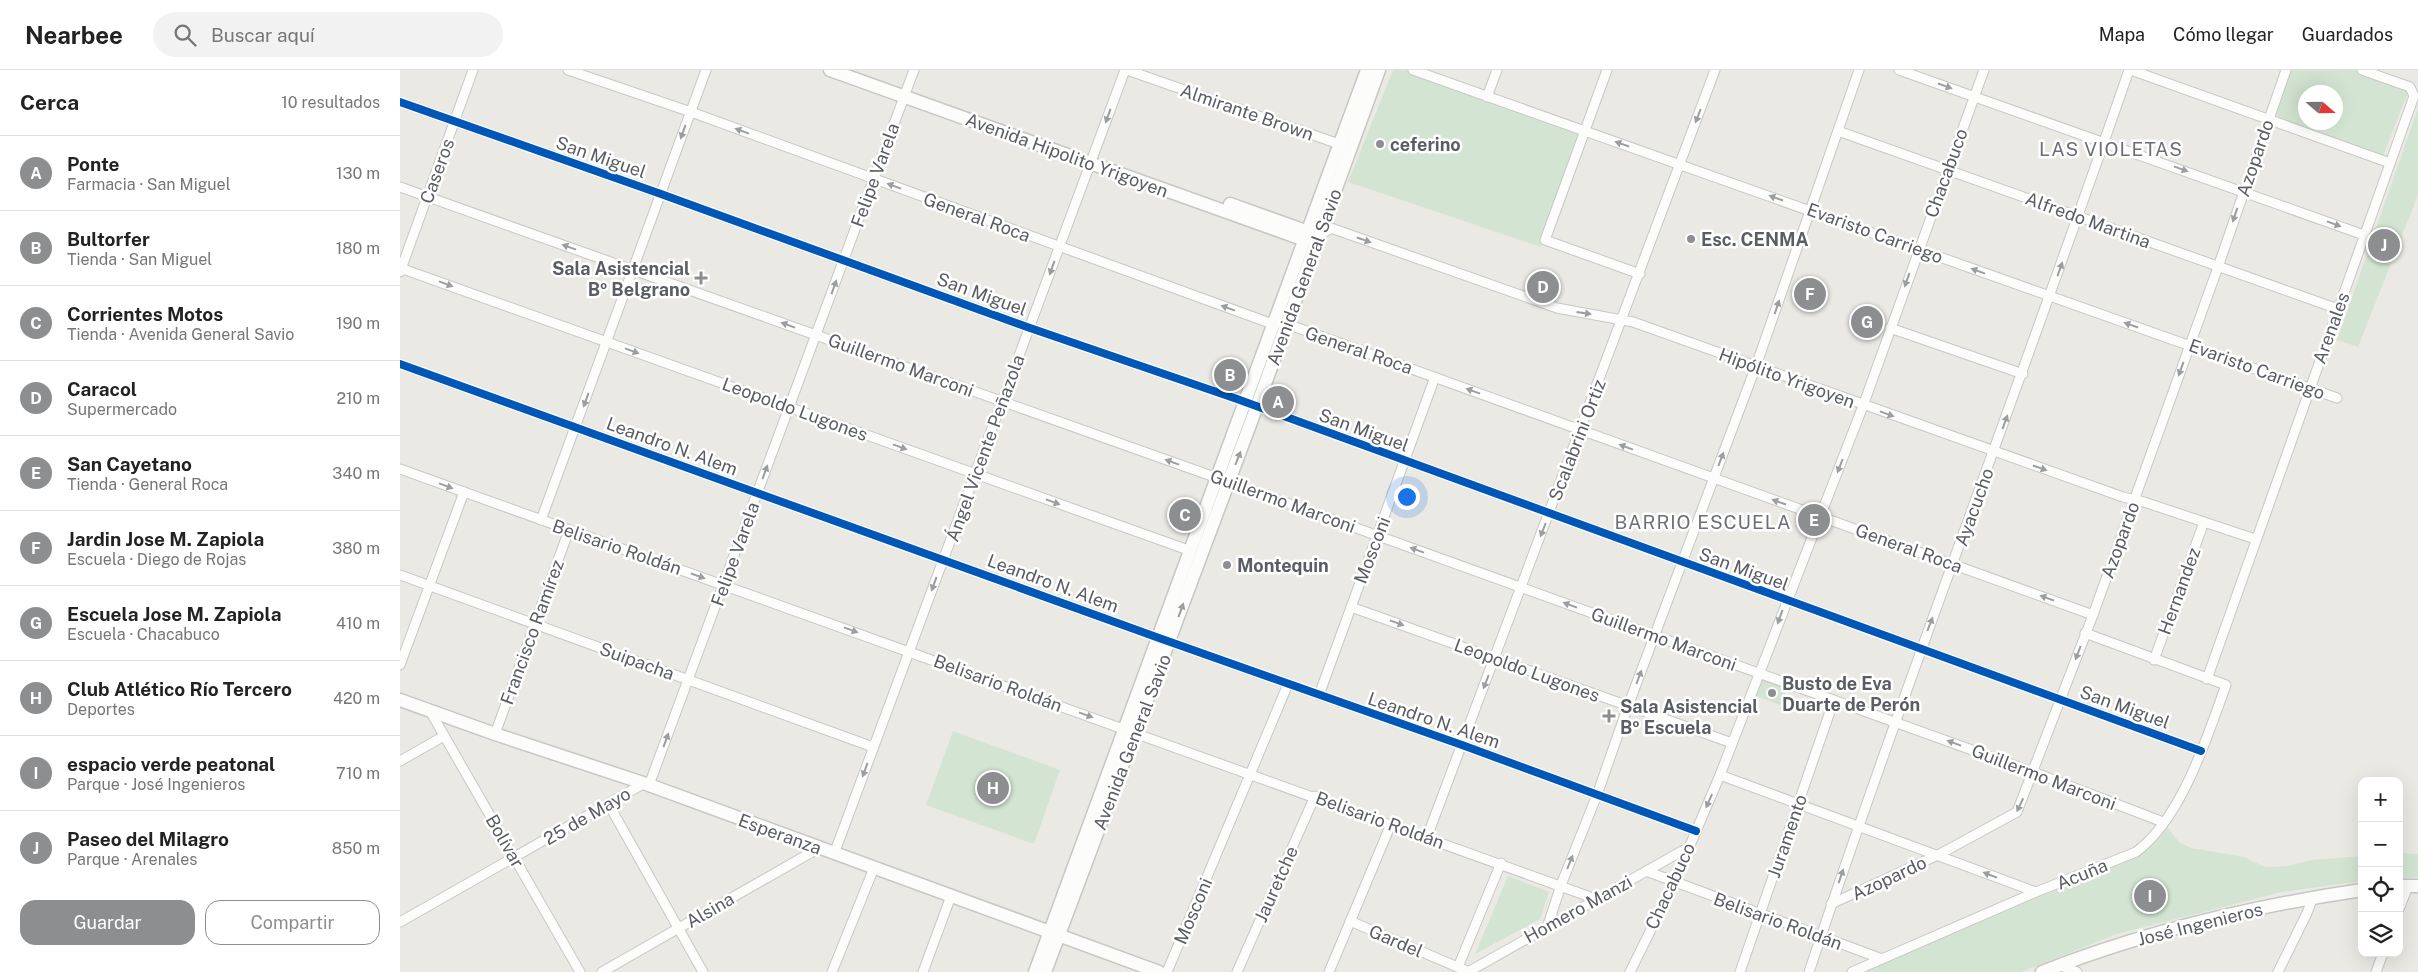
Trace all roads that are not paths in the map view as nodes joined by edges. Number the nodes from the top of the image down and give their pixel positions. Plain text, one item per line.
1 (473, 70) edge
2 (568, 70) edge
3 (706, 70) edge
4 (830, 70) edge
5 (853, 70) edge
6 (914, 70) edge
7 (1126, 70) edge
8 (1367, 70) edge
9 (1379, 70) edge
10 (1413, 70) edge
11 (1497, 70) edge
12 (1607, 70) edge
13 (1715, 70) edge
14 (1860, 70) edge
15 (1899, 70) edge
16 (1984, 70) edge
17 (2130, 70) edge
18 (2286, 70) edge
19 (2362, 70) edge
20 (905, 93) junction
21 (1487, 96) junction
22 (1974, 97) junction
23 (400, 102) edge
24 (691, 112) junction
25 (2268, 119) junction
26 (455, 122) junction
27 (1584, 131) junction
28 (1838, 132) junction
29 (2104, 142) junction
30 (1339, 144) junction
31 (1092, 160) junction
32 (2390, 162) junction
33 (1680, 164) junction
34 (1948, 170) junction
35 (874, 179) junction
36 (400, 187) edge
37 (2243, 192) junction
38 (661, 194) junction
39 (427, 196) junction
40 (1810, 210) junction
41 (2079, 215) junction
42 (2364, 235) junction
43 (1311, 236) junction
44 (1060, 247) junction
45 (1918, 249) junction
46 (844, 260) junction
47 (2218, 267) junction
48 (400, 269) edge
49 (633, 270) junction
50 (1640, 274) junction
51 (2050, 297) junction
52 (2338, 309) junction
53 (1623, 319) junction
54 (1274, 324) junction
55 (1287, 324) junction
56 (1030, 328) junction
57 (1890, 328) junction
58 (816, 335) junction
59 (607, 342) junction
60 (2190, 345) junction
61 (400, 364) edge
62 (1756, 366) junction
63 (2022, 374) junction
64 (1435, 377) junction
65 (2309, 387) junction
66 (2337, 398) dead end
67 (1002, 401) junction
68 (1251, 404) junction
69 (1863, 406) junction
70 (789, 407) junction
71 (576, 427) junction
72 (1581, 430) junction
73 (1994, 452) junction
74 (1405, 461) junction
75 (400, 469) edge
76 (975, 474) junction
77 (1714, 479) junction
78 (1223, 480) junction
79 (464, 492) junction
80 (757, 493) junction
81 (2134, 500) junction
82 (1550, 514) junction
83 (1821, 517) junction
84 (542, 520) junction
85 (2204, 522) junction
86 (569, 530) junction
87 (1378, 536) junction
88 (2255, 538) junction
89 (1191, 551) junction
90 (943, 560) junction
91 (1683, 562) junction
92 (1954, 564) junction
93 (400, 575) edge
94 (723, 585) junction
95 (429, 586) junction
96 (1521, 588) junction
97 (1786, 600) junction
98 (1351, 607) junction
99 (2093, 615) junction
100 (535, 624) junction
101 (2086, 633) junction
102 (1655, 636) junction
103 (1164, 640) junction
104 (1921, 650) junction
105 (909, 651) junction
106 (1494, 658) junction
107 (2154, 660) junction
108 (400, 665) edge
109 (1760, 673) junction
110 (2207, 679) junction
111 (688, 680) junction
112 (1288, 684) junction
113 (1318, 695) junction
114 (400, 700) edge
115 (1834, 700) junction
116 (2060, 700) junction
117 (1628, 706) junction
118 (430, 711) junction
119 (1895, 722) junction
120 (1130, 730) junction
121 (495, 734) junction
122 (444, 736) junction
123 (1732, 743) junction
124 (1462, 744) junction
125 (873, 748) junction
126 (2202, 751) junction
127 (400, 761) edge
128 (2033, 772) junction
129 (1250, 773) junction
130 (1720, 776) junction
131 (646, 784) junction
132 (1597, 795) junction
133 (1315, 796) junction
134 (608, 803) junction
135 (1798, 805) junction
136 (2163, 822) junction
137 (1391, 824) junction
138 (1857, 827) junction
139 (1696, 831) junction
140 (1426, 837) junction
141 (1689, 847) junction
142 (819, 848) junction
143 (834, 854) junction
144 (1938, 855) junction
145 (514, 857) junction
146 (1502, 863) junction
147 (874, 868) junction
148 (1646, 871) junction
149 (1674, 883) junction
150 (1561, 885) junction
151 (2408, 886) edge
152 (2358, 891) edge
153 (2036, 892) junction
154 (951, 896) junction
155 (2313, 897) junction
156 (1596, 899) junction
157 (2403, 899) edge
158 (1831, 904) junction
159 (1760, 914) junction
160 (1350, 921) junction
161 (400, 922) edge
162 (1548, 925) junction
163 (678, 928) junction
164 (1054, 933) junction
165 (1820, 937) junction
166 (2382, 957) edge
167 (1882, 959) junction
168 (1458, 967) junction
169 (2057, 969) edge
170 (580, 972) edge
171 (602, 972) edge
172 (703, 972) edge
173 (832, 972) edge
174 (923, 972) edge
175 (1035, 972) edge
176 (1045, 972) edge
177 (1159, 972) edge
178 (1167, 972) edge
179 (1237, 972) edge
180 (1329, 972) edge
181 (1468, 972) edge
182 (1630, 972) edge
183 (1740, 972) edge
184 (1808, 972) edge
185 (1852, 972) edge
186 (2042, 972) edge
187 (2077, 972) edge
188 (2278, 972) edge
189 (2376, 972) edge

1 - 26 street, Caseros
2 - 24 street, General Roca
3 - 24 street
4 - 20 main road, Avenida Hipolito Yrigoyen
5 - 20 main road, Avenida Hipolito Yrigoyen
6 - 20 street, Felipe Varela
7 - 30 street, Almirante Brown
7 -> 31 street, Ángel Vicente Peñazola
8 - 30 main road, Avenida General Savio
9 - 43 main road, Avenida General Savio
10 - 21 street, Evaristo Carriego
11 - 21 street
12 - 27 street
13 -> 33 street, Scalabrini Ortiz
14 - 28 street
15 -> 22 street
16 - 22 street, Chacabuco
17 - 25 street
17 - 29 street, Ayacucho
18 - 25 street, Azopardo
19 - 32 street, Arenales
20 - 31 main road, Avenida Hipolito Yrigoyen
20 - 35 street, Felipe Varela
21 - 27 street, Evaristo Carriego
22 - 29 street
22 - 34 street, Chacabuco
23 - 26 street, San Miguel
35 -> 24 street, General Roca
24 -> 38 street
25 - 32 street
25 - 37 street, Azopardo
26 - 38 street, San Miguel
26 - 39 street, Caseros
33 -> 27 street, Evaristo Carriego
27 - 50 street
28 - 34 street, Alfredo Martina
28 - 40 street
29 -> 37 street
29 - 41 street, Ayacucho
30 - 43 main road, Avenida General Savio
31 - 43 main road, Avenida Hipolito Yrigoyen
31 - 44 street, Ángel Vicente Peñazola
32 - 42 street, Arenales
40 -> 33 street, Evaristo Carriego
33 - 50 street, Scalabrini Ortiz
34 - 41 street, Alfredo Martina
34 - 45 street, Chacabuco
44 -> 35 street, General Roca
35 - 46 street, Felipe Varela
36 - 39 street, Guillermo Marconi
37 -> 42 street
37 -> 47 street, Azopardo
38 - 46 street, San Miguel
38 - 49 street
39 - 48 street, Caseros
49 -> 39 street, Guillermo Marconi
40 - 45 street, Evaristo Carriego
62 -> 40 street
41 - 47 street, Alfredo Martina
51 -> 41 street, Ayacucho
42 - 52 street, Arenales
43 -> 53 street, Hipólito Yrigoyen
43 - 54 main road, Avenida General Savio
43 - 55 main road, Avenida General Savio
54 -> 44 street, General Roca
44 -> 56 street, Ángel Vicente Peñazola
51 -> 45 street, Evaristo Carriego
45 -> 57 street, Chacabuco
46 - 56 street, San Miguel
58 -> 46 street, Felipe Varela
47 - 52 street, Alfredo Martina
47 - 60 street, Azopardo
48 -> 59 street, Leopoldo Lugones
58 -> 49 street, Guillermo Marconi
49 - 59 street
50 - 53 street, Scalabrini Ortiz
60 -> 51 street, Evaristo Carriego
51 - 63 street, Ayacucho
52 - 65 street, Arenales
53 - 62 street, Hipólito Yrigoyen
53 - 72 street, Scalabrini Ortiz
54 - 55 street, General Roca
54 - 68 main road, Avenida General Savio
55 - 64 street, General Roca
55 - 68 main road, Avenida General Savio
56 - 67 street, Ángel Vicente Peñazola
56 - 68 street, San Miguel
57 - 63 street
57 - 69 street, Chacabuco
58 - 67 street, Guillermo Marconi
58 - 70 street, Felipe Varela
59 -> 70 street, Leopoldo Lugones
59 -> 71 street
60 - 65 street, Evaristo Carriego
60 -> 81 street, Azopardo
61 - 71 street, Leandro N. Alem
62 - 69 street, Hipólito Yrigoyen
77 -> 62 street
73 -> 63 street, Ayacucho
72 -> 64 street, General Roca
64 - 74 street, Mosconi
65 - 66 street, Evaristo Carriego
65 - 88 street, Arenales
67 - 76 street, Ángel Vicente Peñazola
78 -> 67 street, Guillermo Marconi
68 - 74 street, San Miguel
68 - 78 main road, Avenida General Savio
69 -> 73 street, Hipólito Yrigoyen
69 -> 83 street, Chacabuco
70 -> 76 street, Leopoldo Lugones
80 -> 70 street, Felipe Varela
71 - 80 street, Leandro N. Alem
71 - 84 street
77 -> 72 street, General Roca
72 - 82 street, Scalabrini Ortiz
73 -> 81 street, Hipólito Yrigoyen
73 - 92 street, Ayacucho
74 - 82 street, San Miguel
74 - 87 street, Mosconi
75 -> 79 street, Belisario Roldán
76 -> 89 street, Leopoldo Lugones
76 - 90 street, Ángel Vicente Peñazola
83 -> 77 street, General Roca
77 - 91 street
78 - 87 street, Guillermo Marconi
78 - 89 main road, Avenida General Savio
103 -> 78 main road, Avenida General Savio
79 - 84 street, Belisario Roldán
79 - 95 street
80 - 90 street, Leandro N. Alem
80 - 94 street, Felipe Varela
81 - 85 street, Hipólito Yrigoyen
81 - 99 street, Azopardo
82 - 91 street, San Miguel
82 -> 96 street, Scalabrini Ortiz
83 - 92 street, General Roca
83 - 97 street, Chacabuco
84 - 86 street, Belisario Roldán
85 - 88 street, Hipólito Yrigoyen
85 - 107 street, Hernandez
86 -> 94 street, Belisario Roldán
86 - 100 street, Francisco Ramírez
96 -> 87 street, Guillermo Marconi
87 - 98 street, Mosconi
88 - 110 street, Arenales
89 - 103 main road, Avenida General Savio
90 - 103 street, Leandro N. Alem
90 -> 105 street, Ángel Vicente Peñazola
91 - 97 street, San Miguel
91 - 102 street
99 -> 92 street, General Roca
104 -> 92 street, Ayacucho
93 - 95 street, Suipacha
94 -> 105 street, Belisario Roldán
94 - 111 street, Felipe Varela
95 - 100 street, Suipacha
95 - 108 street
102 -> 96 street, Guillermo Marconi
96 - 106 street, Scalabrini Ortiz
97 - 104 street, San Miguel
97 -> 109 street, Chacabuco
98 -> 106 street, Leopoldo Lugones
98 - 113 street, Mosconi
99 - 101 street, Azopardo
100 - 111 street, Suipacha
100 - 121 street, Francisco Ramírez
101 - 107 street
101 -> 116 street, Azopardo
102 - 109 street, Guillermo Marconi
117 -> 102 street
103 - 112 street, Leandro N. Alem
103 - 120 main road, Avenida General Savio
104 - 116 street, San Miguel
104 - 119 street, Ayacucho
105 -> 120 street, Belisario Roldán
105 - 125 street, Ángel Vicente Peñazola
106 - 117 street, Leopoldo Lugones
106 -> 124 street, Scalabrini Ortiz
107 - 110 street
109 - 115 street, Guillermo Marconi
109 - 123 street, Chacabuco
110 - 126 street, Acuña
111 - 125 street, Suipacha
131 -> 111 street, Felipe Varela
112 - 113 street, Leandro N. Alem
112 - 129 street, Mosconi
113 - 124 street, Leandro N. Alem
114 - 118 main road, Esperanza
115 - 119 street, Guillermo Marconi
115 - 135 street, Juramento
116 - 126 street, San Miguel
116 - 128 street, Azopardo
117 - 123 street, Leopoldo Lugones
117 - 132 street
118 - 121 main road, Esperanza
118 - 122 street, Bolívar
128 -> 119 street, Guillermo Marconi
119 - 138 street, Ayacucho
120 - 129 street, Belisario Roldán
120 - 164 main road, Avenida General Savio
121 - 131 main road, Esperanza
122 - 127 street
122 - 145 street, Bolívar
123 - 130 street, Chacabuco
124 - 132 street, Leandro N. Alem
124 - 140 street, Scalabrini Ortiz
125 -> 143 street, Ángel Vicente Peñazola
126 - 136 street, Acuña
128 - 136 street, Guillermo Marconi
128 -> 144 street, Azopardo
129 - 133 street, Belisario Roldán
129 - 178 street, Mosconi
130 - 135 street
130 -> 139 street, Chacabuco
131 - 134 street, 25 de Mayo
131 - 142 main road, Esperanza
132 - 139 street, Leandro N. Alem
150 -> 132 street
133 - 137 street, Belisario Roldán
133 - 179 street, Jauretche
134 - 145 street, 25 de Mayo
134 - 163 street
135 - 138 street
135 - 159 street, Juramento
136 - 153 street, Acuña
137 - 140 street, Belisario Roldán
137 - 160 street
138 - 144 street
158 -> 138 street, Ayacucho
139 - 141 street, Chacabuco
140 - 146 street, Belisario Roldán
141 - 148 street, Homero Manzi
141 - 149 street, Chacabuco
142 - 143 main road, Esperanza
142 - 163 street, Alsina
143 - 147 main road, Esperanza
153 -> 144 street
144 - 158 street, Azopardo
145 - 161 street, 25 de Mayo
145 - 170 street, Bolívar
146 - 150 street, Belisario Roldán
146 - 168 street
147 - 154 main road, Esperanza
147 - 173 street
148 - 149 street, Belisario Roldán
148 - 156 street, Homero Manzi
149 - 159 street, Belisario Roldán
149 - 182 street, Chacabuco
150 - 156 street, Belisario Roldán
150 - 162 street
151 - 157 street
152 - 155 main road, José Ingenieros
153 - 167 street, Acuña
154 - 164 main road, Esperanza
154 - 174 street
155 - 169 main road, José Ingenieros
155 - 188 street
156 - 162 street, Homero Manzi
158 - 165 street, Ayacucho
159 - 165 street, Belisario Roldán
159 - 183 street, Juramento
160 - 168 street, Gardel
160 - 180 street
162 - 181 street, Homero Manzi
163 - 171 street, Alsina
163 - 172 street
164 - 175 main road
164 - 176 main road
164 - 177 main road, Esperanza
165 - 167 street, Belisario Roldán
165 - 184 street, Ayacucho
166 - 189 street
167 - 185 street, Acuña
168 - 181 street, Gardel
169 - 186 main road, José Ingenieros
169 - 187 street

